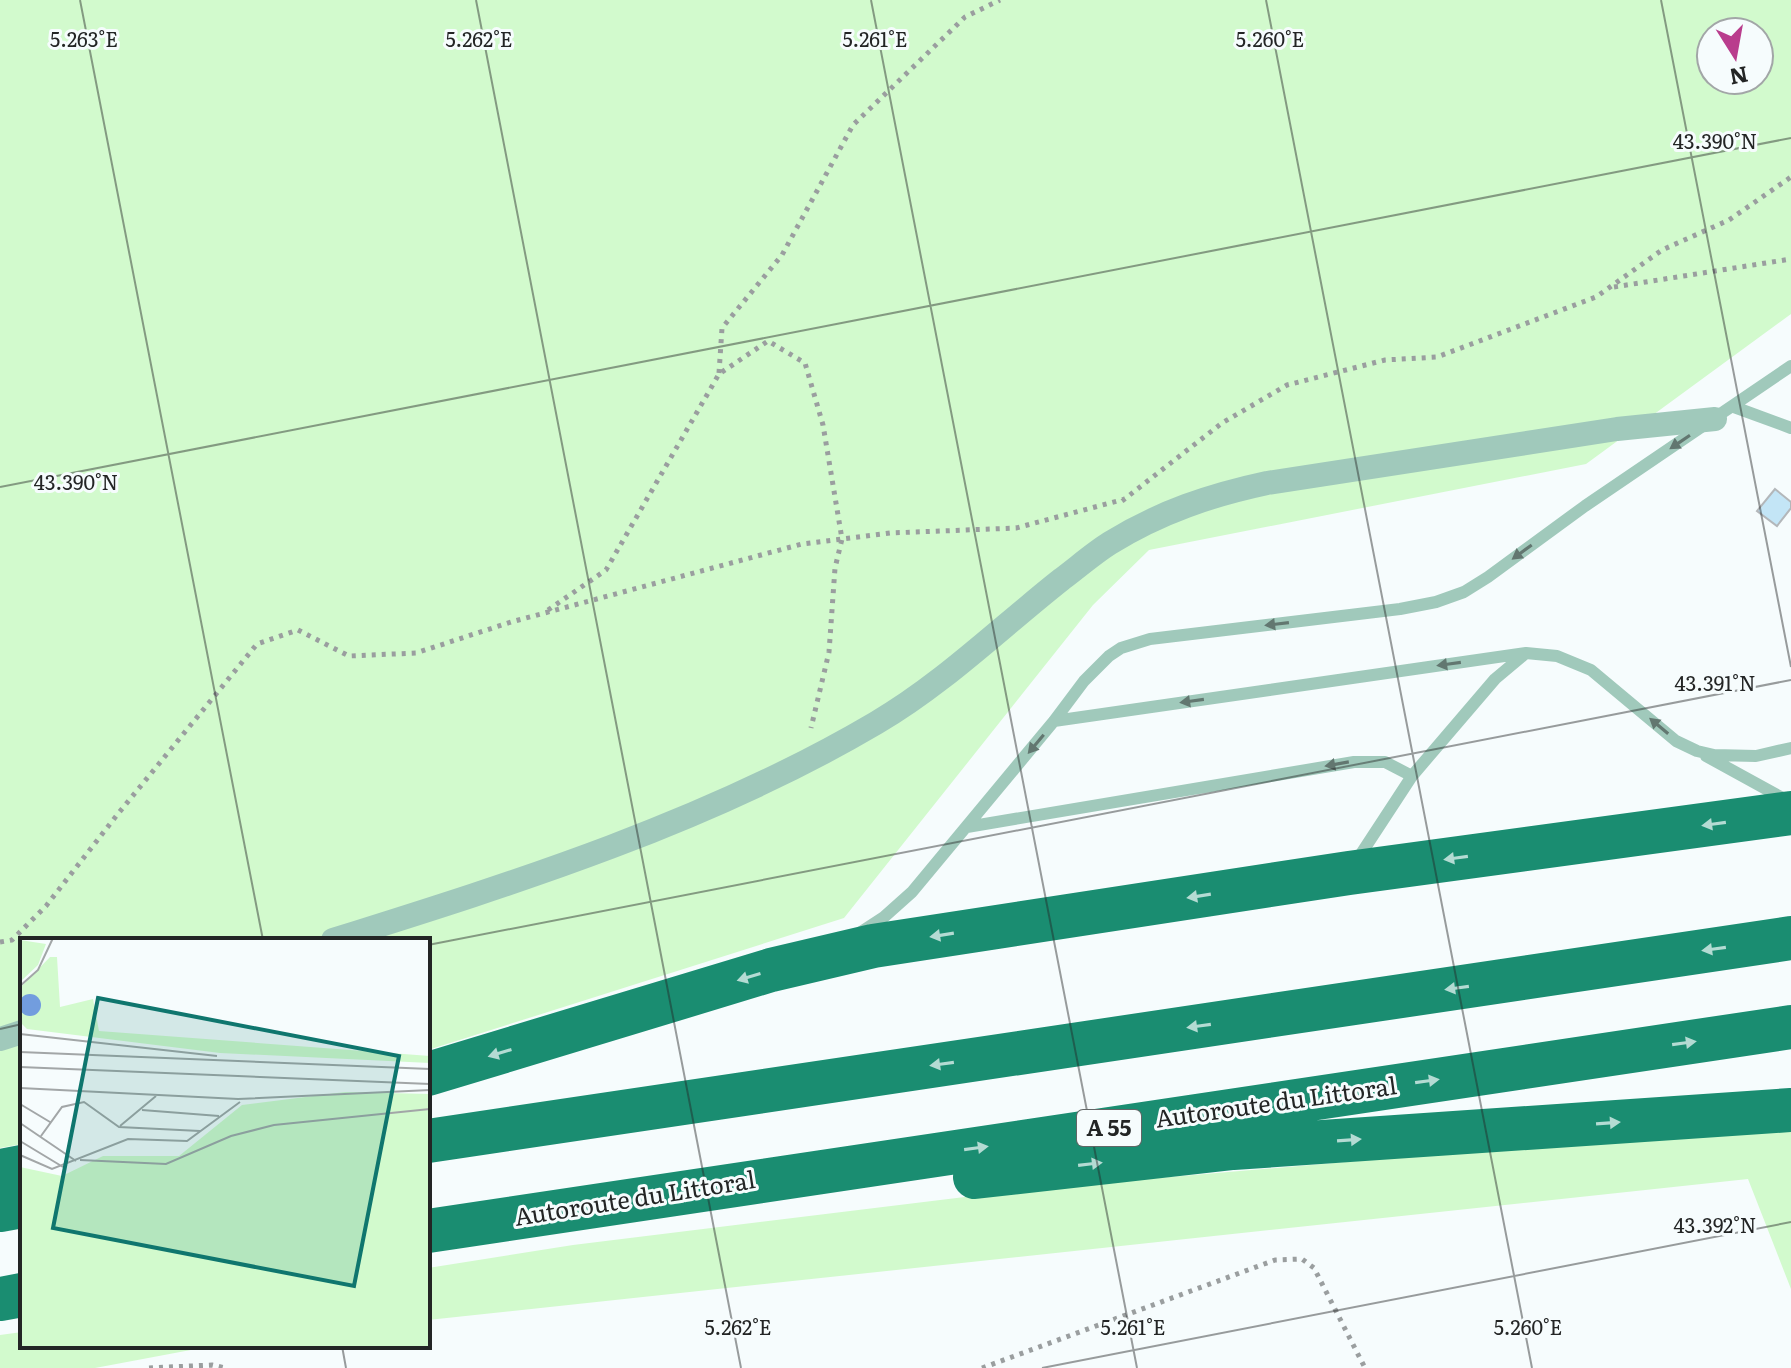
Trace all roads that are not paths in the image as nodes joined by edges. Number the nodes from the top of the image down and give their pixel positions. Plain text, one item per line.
1 (1791, 366) edge
2 (1724, 413) junction
3 (1791, 428) edge
4 (1526, 653) junction
5 (1054, 721) junction
6 (1791, 748) edge
7 (1697, 751) junction
8 (1412, 776) junction
9 (1791, 802) edge
10 (1791, 813) edge
11 (967, 827) junction
12 (1349, 873) junction
13 (339, 938) edge
14 (1791, 938) edge
15 (824, 956) junction
16 (1791, 1027) edge
17 (20, 1033) edge
18 (0, 1039) edge
19 (430, 1073) edge
20 (1791, 1110) edge
21 (430, 1141) edge
22 (20, 1167) edge
23 (0, 1171) edge
24 (20, 1206) edge
25 (0, 1210) edge
26 (430, 1231) edge
27 (430, 1240) edge
28 (20, 1295) edge
29 (0, 1299) edge

1 - 2 lane
2 - 3 lane
2 -> 5 lane
2 - 13 street
4 -> 5 lane
7 -> 4 lane
4 - 8 lane
5 -> 11 lane
6 - 7 lane
7 - 9 lane
8 -> 11 lane
8 - 12 lane
10 -> 12 highway
11 - 15 lane
12 -> 15 highway
14 -> 21 highway
15 -> 19 highway
26 -> 16 highway, Autoroute du Littoral / A 55
17 - 18 street
27 -> 20 highway
22 - 23 highway
24 - 25 highway
28 - 29 highway

